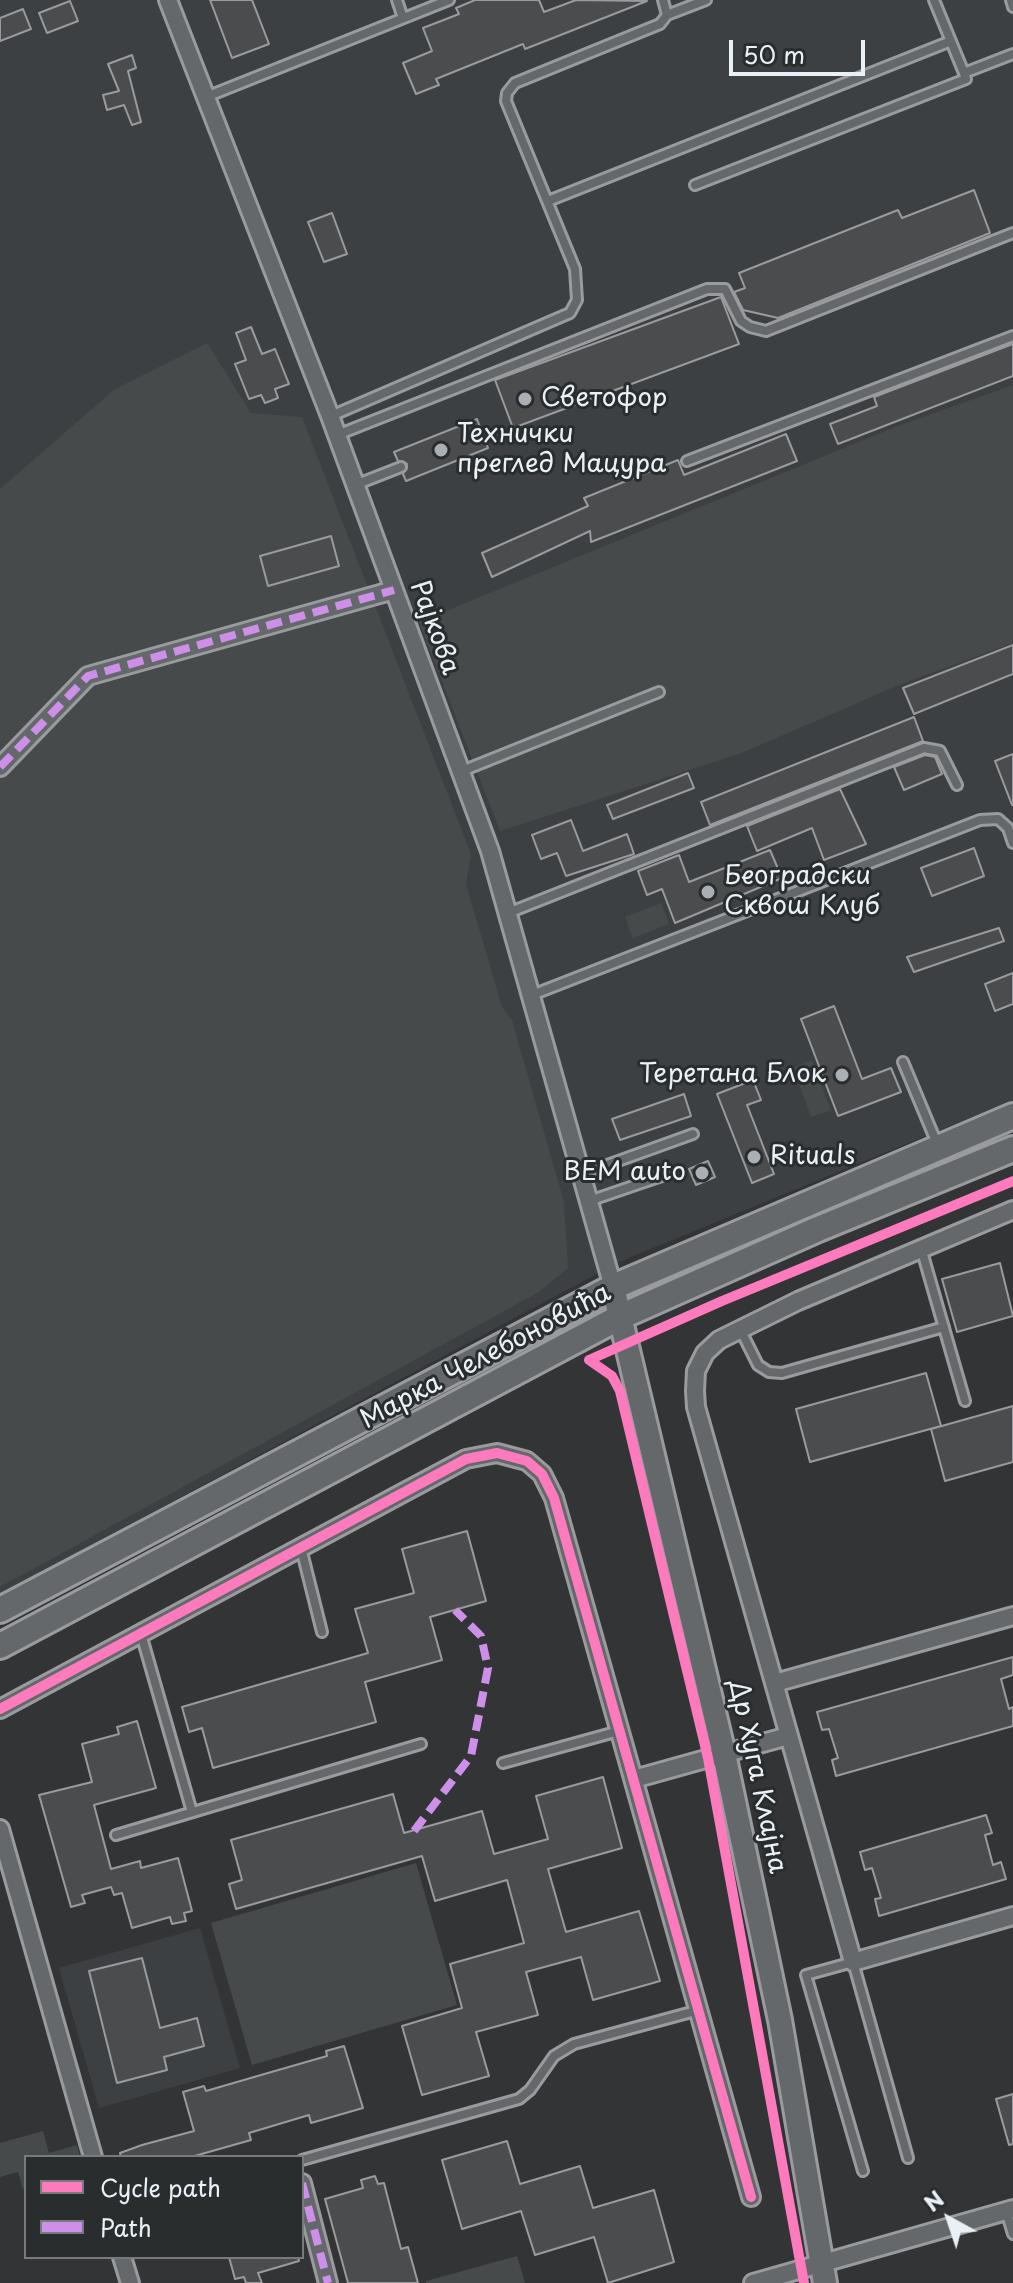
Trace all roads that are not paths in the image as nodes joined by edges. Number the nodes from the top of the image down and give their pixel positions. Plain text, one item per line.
1 (168, 0) edge
2 (397, 0) edge
3 (449, 0) edge
4 (663, 0) edge
5 (706, 0) edge
6 (934, 0) edge
7 (1011, 0) edge
8 (1013, 7) edge
9 (667, 15) junction
10 (403, 18) junction
11 (951, 41) junction
12 (1013, 54) edge
13 (964, 73) junction
14 (206, 97) junction
15 (695, 185) dead end
16 (548, 201) junction
17 (1013, 233) edge
18 (1013, 336) edge
19 (330, 416) junction
20 (337, 435) junction
21 (687, 461) dead end
22 (401, 467) dead end
23 (355, 485) junction
24 (394, 590) junction
25 (659, 692) dead end
26 (0, 767) edge
27 (462, 771) junction
28 (957, 785) dead end
29 (1013, 843) edge
30 (507, 913) junction
31 (532, 995) junction
32 (903, 1062) dead end
33 (1013, 1116) edge
34 (693, 1134) dead end
35 (938, 1147) junction
36 (1013, 1149) edge
37 (671, 1173) dead end
38 (582, 1174) junction
39 (589, 1201) junction
40 (1013, 1210) edge
41 (921, 1247) junction
42 (613, 1287) junction
43 (620, 1317) junction
44 (944, 1327) junction
45 (740, 1329) junction
46 (965, 1401) dead end
47 (301, 1547) junction
48 (0, 1610) edge
49 (1013, 1616) edge
50 (322, 1632) dead end
51 (141, 1634) junction
52 (0, 1646) edge
53 (775, 1683) junction
54 (0, 1709) edge
55 (620, 1731) junction
56 (788, 1736) junction
57 (421, 1744) dead end
58 (724, 1754) junction
59 (503, 1763) dead end
60 (634, 1779) junction
61 (192, 1812) junction
62 (0, 1829) edge
63 (116, 1835) dead end
64 (1013, 1916) edge
65 (853, 1962) junction
66 (699, 2010) junction
67 (92, 2155) edge
68 (908, 2158) dead end
69 (304, 2159) edge
70 (863, 2171) dead end
71 (304, 2191) edge
72 (751, 2197) dead end
73 (1010, 2210) edge
74 (1013, 2234) edge
75 (123, 2259) edge
76 (823, 2273) edge
77 (130, 2283) edge
78 (328, 2283) edge
79 (753, 2283) edge

1 - 14 street, Рајкова
2 - 10 lane
3 - 10 lane
4 - 9 lane
5 - 9 lane
6 - 11 lane
7 - 8 lane
9 - 16 lane
10 - 14 lane
11 - 13 lane
11 - 16 lane
12 - 13 lane
13 - 15 lane
14 - 19 street, Рајкова
16 - 19 lane
17 - 20 lane
18 - 21 lane
19 - 20 street, Рајкова
20 - 23 street, Рајкова
22 - 23 lane
23 - 24 street, Рајкова
24 - 26 street
24 - 27 street, Рајкова
25 - 27 lane
27 - 30 street, Рајкова
28 - 30 lane
29 - 31 lane
30 - 31 street, Рајкова
31 - 38 street, Рајкова
32 - 35 lane
33 - 35 main road, Марка Челебоновића
34 - 38 lane
35 - 42 main road, Марка Челебоновића
36 - 43 main road, Марка Челебоновића
37 - 39 lane
38 - 39 street, Рајкова
39 - 42 street, Рајкова
40 - 41 street
41 - 44 lane
41 - 45 street
42 - 43 main road, Др Хуга Клајна
42 - 48 main road, Марка Челебоновића
43 - 52 main road, Марка Челебоновића
43 - 58 main road, Др Хуга Клајна
44 - 45 lane
44 - 46 lane
45 - 53 street
47 - 50 lane
47 - 51 street
47 - 55 street
49 - 53 street
51 - 54 street
51 - 61 lane
53 - 56 street
55 - 59 lane
55 - 60 street
56 - 58 street
56 - 65 street
57 - 61 lane
58 - 60 street
58 - 76 main road, Др Хуга Клајна
60 - 66 street
61 - 63 lane
62 - 67 street
64 - 65 street
65 - 68 lane
65 - 70 lane
66 - 69 lane
66 - 72 street
71 - 78 street
73 - 74 lane
73 - 76 street
75 - 77 street
76 - 79 street

